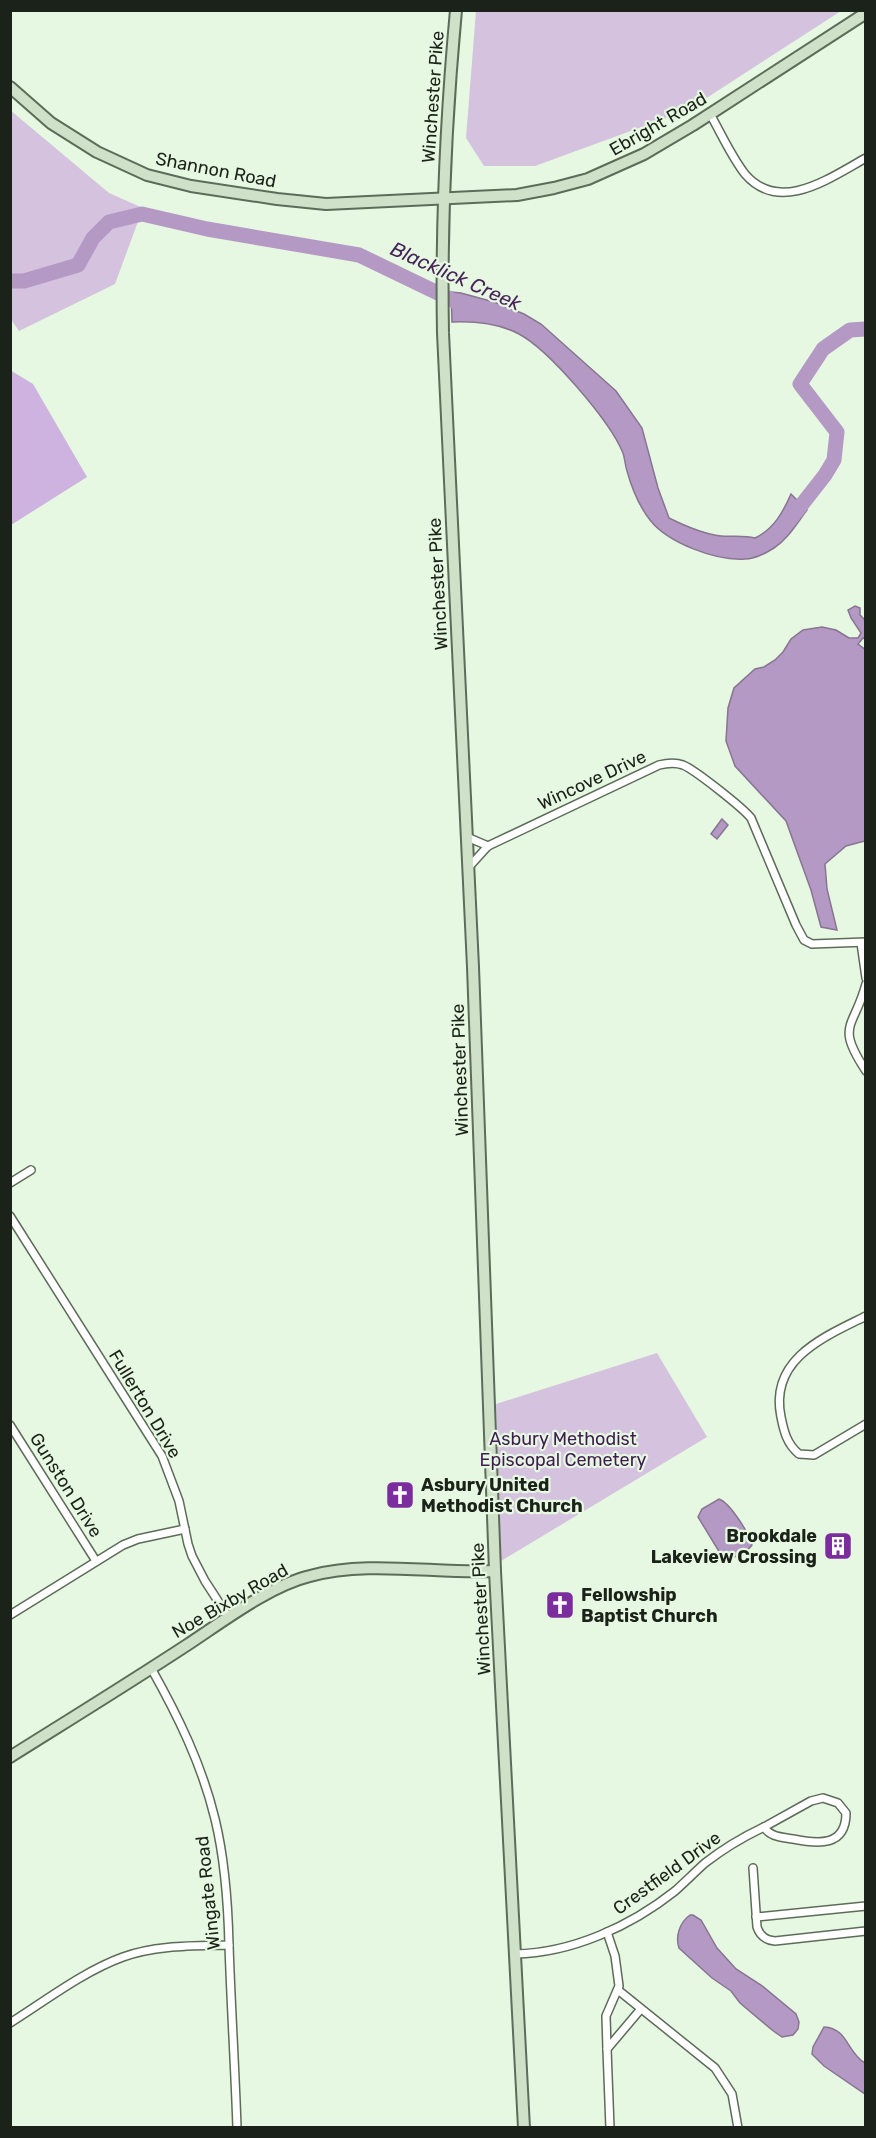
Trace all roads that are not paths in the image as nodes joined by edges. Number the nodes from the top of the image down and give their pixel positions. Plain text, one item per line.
1 (456, 10) edge
2 (866, 13) edge
3 (10, 87) edge
4 (710, 114) junction
5 (866, 158) edge
6 (443, 199) junction
7 (467, 837) junction
8 (488, 846) junction
9 (468, 868) junction
10 (863, 943) edge
11 (866, 978) edge
12 (866, 984) edge
13 (866, 1071) edge
14 (31, 1170) dead end
15 (10, 1183) edge
16 (10, 1216) edge
17 (866, 1316) edge
18 (866, 1424) edge
19 (10, 1425) edge
20 (185, 1529) junction
21 (96, 1561) junction
22 (495, 1571) junction
23 (10, 1615) edge
24 (229, 1618) junction
25 (151, 1668) junction
26 (10, 1757) edge
27 (764, 1827) junction
28 (753, 1868) dead end
29 (866, 1906) edge
30 (756, 1917) junction
31 (866, 1931) edge
32 (607, 1932) junction
33 (229, 1945) junction
34 (515, 1954) junction
35 (618, 1990) junction
36 (640, 2010) junction
37 (10, 2023) edge
38 (606, 2049) junction
39 (237, 2127) edge
40 (524, 2127) edge
41 (610, 2127) edge
42 (738, 2127) edge

1 - 6 main road, Winchester Pike
2 - 4 main road, Ebright Road
3 - 6 main road, Shannon Road
4 - 5 street
4 - 6 main road, Ebright Road
6 - 7 main road, Winchester Pike
7 - 8 street
7 - 9 main road, Winchester Pike
8 - 9 street, Wincove Drive
8 - 10 street, Wincove Drive
9 - 22 main road, Winchester Pike
10 - 11 street
12 - 13 street
14 - 15 street
16 - 20 street, Fullerton Drive
17 - 18 street
19 - 21 street, Gunston Drive
20 - 21 street
20 - 24 street, Fullerton Drive
21 - 23 street
22 - 24 main road, Noe Bixby Road
22 - 34 main road, Winchester Pike
24 - 25 main road, Noe Bixby Road
25 - 26 main road, Noe Bixby Road
25 - 33 street, Wingate Road
27 - 27 street, Crestfield Drive
27 - 32 street, Crestfield Drive
28 - 30 street
29 - 30 street
30 - 31 street
32 - 34 street, Crestfield Drive
32 - 35 street
33 - 37 street
33 - 39 street, Wingate Road
34 - 40 main road, Winchester Pike
35 - 36 street
35 - 38 street
36 - 38 street
36 - 42 street
38 - 41 street

